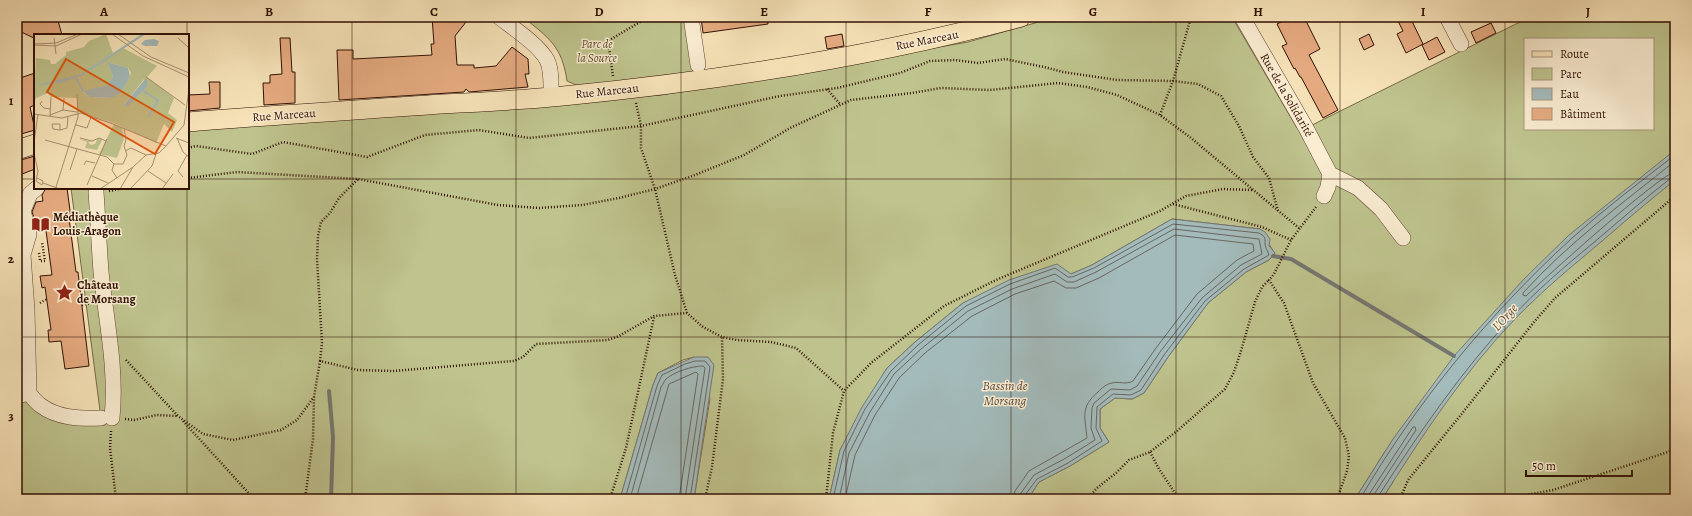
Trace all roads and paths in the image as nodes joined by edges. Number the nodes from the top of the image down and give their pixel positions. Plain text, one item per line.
1 (499, 17) edge
2 (638, 17) edge
3 (691, 17) edge
4 (1018, 17) edge
5 (1191, 17) edge
6 (1242, 17) edge
7 (1447, 17) edge
8 (1461, 44) dead end
9 (698, 65) dead end
10 (1173, 81) junction
11 (633, 88) junction
12 (827, 89) junction
13 (615, 91) junction
14 (551, 97) junction
15 (840, 104) junction
16 (1160, 115) junction
17 (189, 122) edge
18 (641, 126) junction
19 (34, 144) edge
20 (189, 148) edge
21 (17, 150) edge
22 (1330, 174) junction
23 (189, 178) edge
24 (358, 179) junction
25 (36, 189) edge
26 (655, 189) junction
27 (1252, 190) junction
28 (96, 192) dead end
29 (1324, 196) joint
30 (1675, 196) edge
31 (1172, 204) junction
32 (1278, 211) junction
33 (1299, 228) junction
34 (1403, 238) dead end
35 (1291, 240) junction
36 (20, 257) edge
37 (1269, 280) junction
38 (687, 313) junction
39 (654, 316) junction
40 (722, 337) junction
41 (110, 342) junction
42 (320, 361) junction
43 (844, 391) junction
44 (23, 394) edge
45 (314, 397) junction
46 (178, 416) junction
47 (106, 418) junction
48 (1675, 448) edge
49 (1150, 452) junction
50 (116, 499) edge
51 (254, 499) edge
52 (305, 499) edge
53 (610, 499) edge
54 (705, 499) edge
55 (826, 499) edge
56 (1088, 499) edge
57 (1179, 499) edge
58 (1337, 499) edge
59 (1400, 499) edge
60 (1505, 499) edge

1 - 14 street
2 - 13 path
3 - 9 street
4 - 11 main road, Rue Marceau
5 - 10 path
6 - 22 street, Rue de la Solidarité
7 - 8 street
10 - 12 path
10 - 16 path
10 - 32 path
11 - 13 main road, Rue Marceau
11 - 18 path
12 - 15 path
12 - 18 path
13 - 14 main road, Rue Marceau
14 - 17 main road, Rue Marceau
15 - 16 path
15 - 26 path
16 - 27 path
18 - 20 path
18 - 26 path
19 - 21 main road
22 - 29 street
22 - 34 street
23 - 24 path
24 - 26 path
24 - 42 path
25 - 36 street
26 - 38 path
27 - 31 path
27 - 32 path
28 - 41 street
29 - 33 path
30 - 59 path
31 - 35 path
31 - 43 path
32 - 33 path
33 - 35 path
35 - 37 path
36 - 44 street
37 - 49 path
37 - 58 path
38 - 39 path
38 - 40 path
39 - 42 path
39 - 53 path
40 - 43 path
40 - 54 path
41 - 46 path
41 - 47 street
42 - 45 path
43 - 55 path
44 - 47 street
45 - 46 path
45 - 52 path
46 - 47 path
46 - 51 path
47 - 50 path
48 - 60 path
49 - 56 path
49 - 57 path

